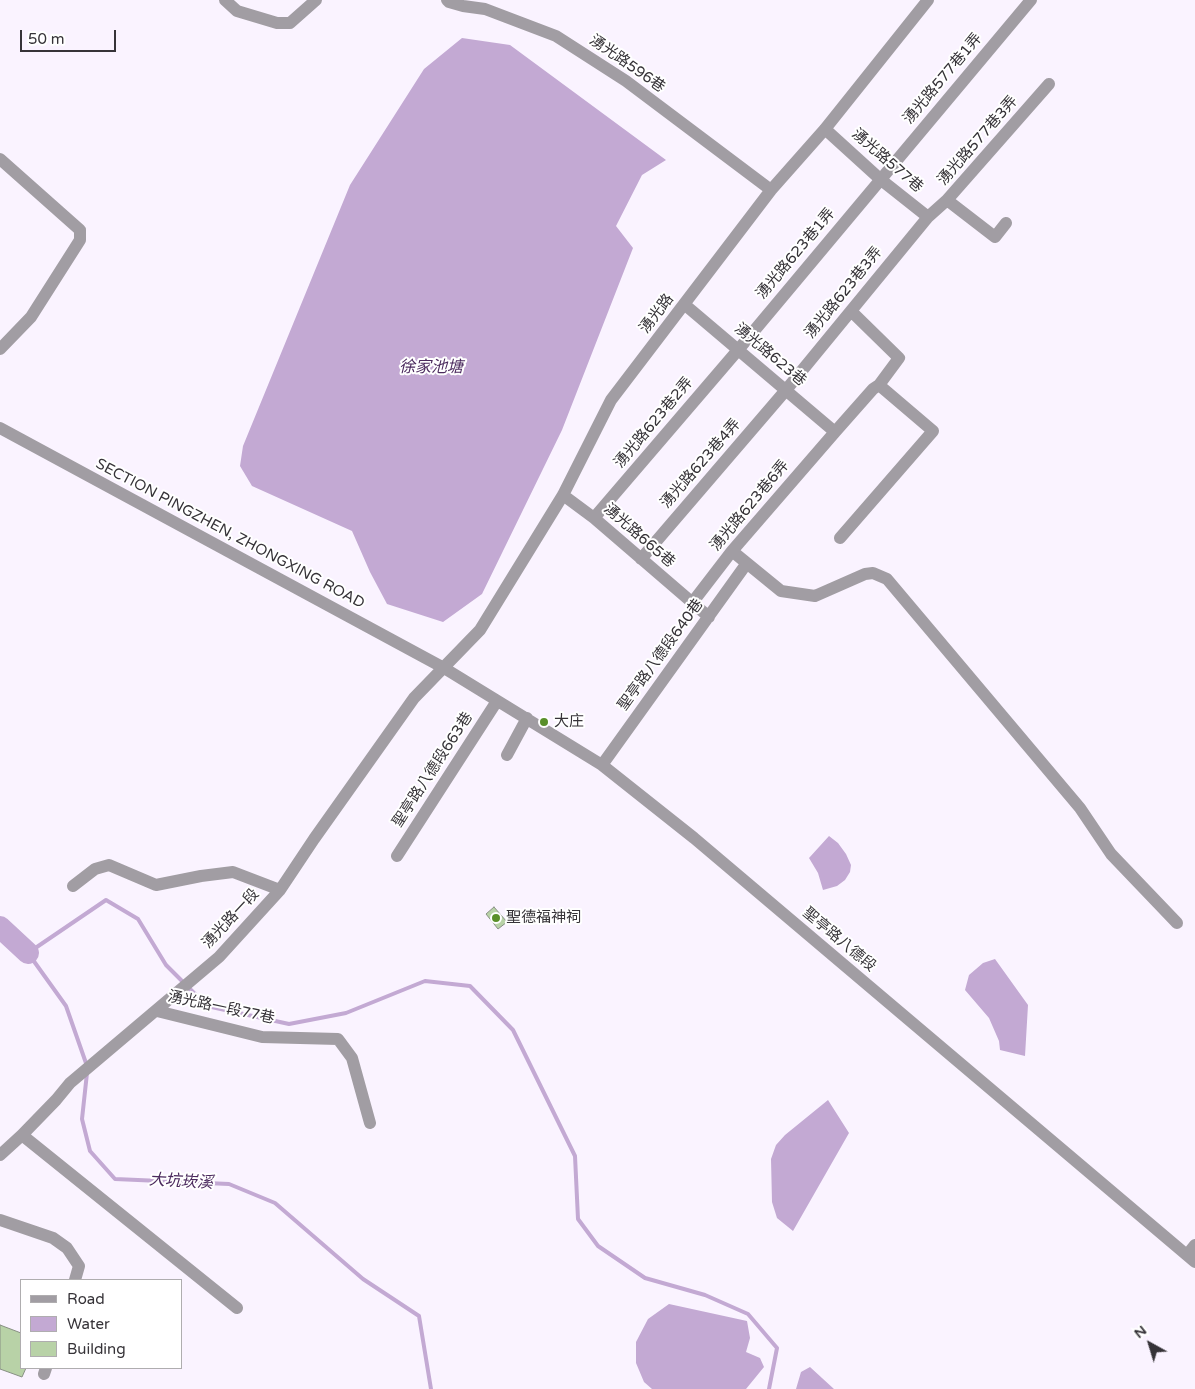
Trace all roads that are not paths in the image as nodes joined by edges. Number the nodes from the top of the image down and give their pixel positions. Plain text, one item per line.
1 (226, 0) edge
2 (316, 0) edge
3 (447, 0) edge
4 (928, 0) edge
5 (1031, 0) edge
6 (1049, 84) dead end
7 (825, 129) junction
8 (0, 159) edge
9 (880, 179) junction
10 (771, 190) junction
11 (947, 200) junction
12 (928, 217) junction
13 (1006, 223) dead end
14 (684, 304) junction
15 (852, 311) junction
16 (0, 349) edge
17 (738, 350) junction
18 (878, 385) junction
19 (786, 390) junction
20 (0, 428) edge
21 (835, 432) junction
22 (563, 495) junction
23 (594, 518) junction
24 (840, 538) dead end
25 (732, 551) junction
26 (641, 559) junction
27 (747, 563) junction
28 (692, 603) junction
29 (709, 617) junction
30 (444, 668) junction
31 (496, 701) junction
32 (527, 718) junction
33 (507, 755) dead end
34 (602, 765) junction
35 (397, 856) dead end
36 (73, 886) dead end
37 (280, 890) junction
38 (1177, 923) dead end
39 (157, 1011) junction
40 (370, 1123) dead end
41 (22, 1135) junction
42 (0, 1155) edge
43 (0, 1220) edge
44 (1192, 1254) edge
45 (74, 1279) edge
46 (237, 1308) dead end

1 - 2 street
3 - 10 street, 湧光路596巷
4 - 7 street, 湧光路
5 - 9 street, 湧光路577巷1弄
6 - 11 street, 湧光路577巷3弄
7 - 9 street, 湧光路577巷
7 - 10 street, 湧光路
8 - 16 street
9 - 12 street, 湧光路577巷
9 - 17 street, 湧光路623巷1弄
10 - 14 street, 湧光路
11 - 12 street, 湧光路577巷3弄
11 - 13 street
12 - 15 street, 湧光路623巷3弄
14 - 17 street, 湧光路623巷
14 - 22 street, 湧光路
15 - 18 street, 湧光路623巷6弄
15 - 19 street, 湧光路623巷3弄
17 - 19 street, 湧光路623巷
17 - 23 street, 湧光路623巷2弄
18 - 21 street, 湧光路623巷6弄
18 - 24 street
19 - 21 street, 湧光路623巷
19 - 26 street, 湧光路623巷4弄
20 - 30 street, SECTION PINGZHEN, ZHONGXING ROAD
21 - 25 street, 湧光路623巷6弄
22 - 23 street, 湧光路665巷
22 - 30 street, 湧光路
23 - 26 street, 湧光路665巷
25 - 27 street
25 - 28 street, 湧光路623巷6弄
26 - 28 street, 湧光路665巷
27 - 29 street, 聖亭路八德段640巷
27 - 38 street
28 - 29 street, 湧光路665巷
29 - 34 street, 聖亭路八德段640巷
30 - 31 street, 聖亭路八德段
30 - 37 street, 湧光路一段
31 - 32 street, 聖亭路八德段
31 - 35 street, 聖亭路八德段663巷
32 - 33 street
32 - 34 street, 聖亭路八德段
34 - 44 street, 聖亭路八德段
36 - 37 street
37 - 39 street, 湧光路一段
39 - 40 street, 湧光路一段77巷
39 - 41 street, 湧光路一段
41 - 42 street, 湧光路一段
41 - 46 street
43 - 45 street

